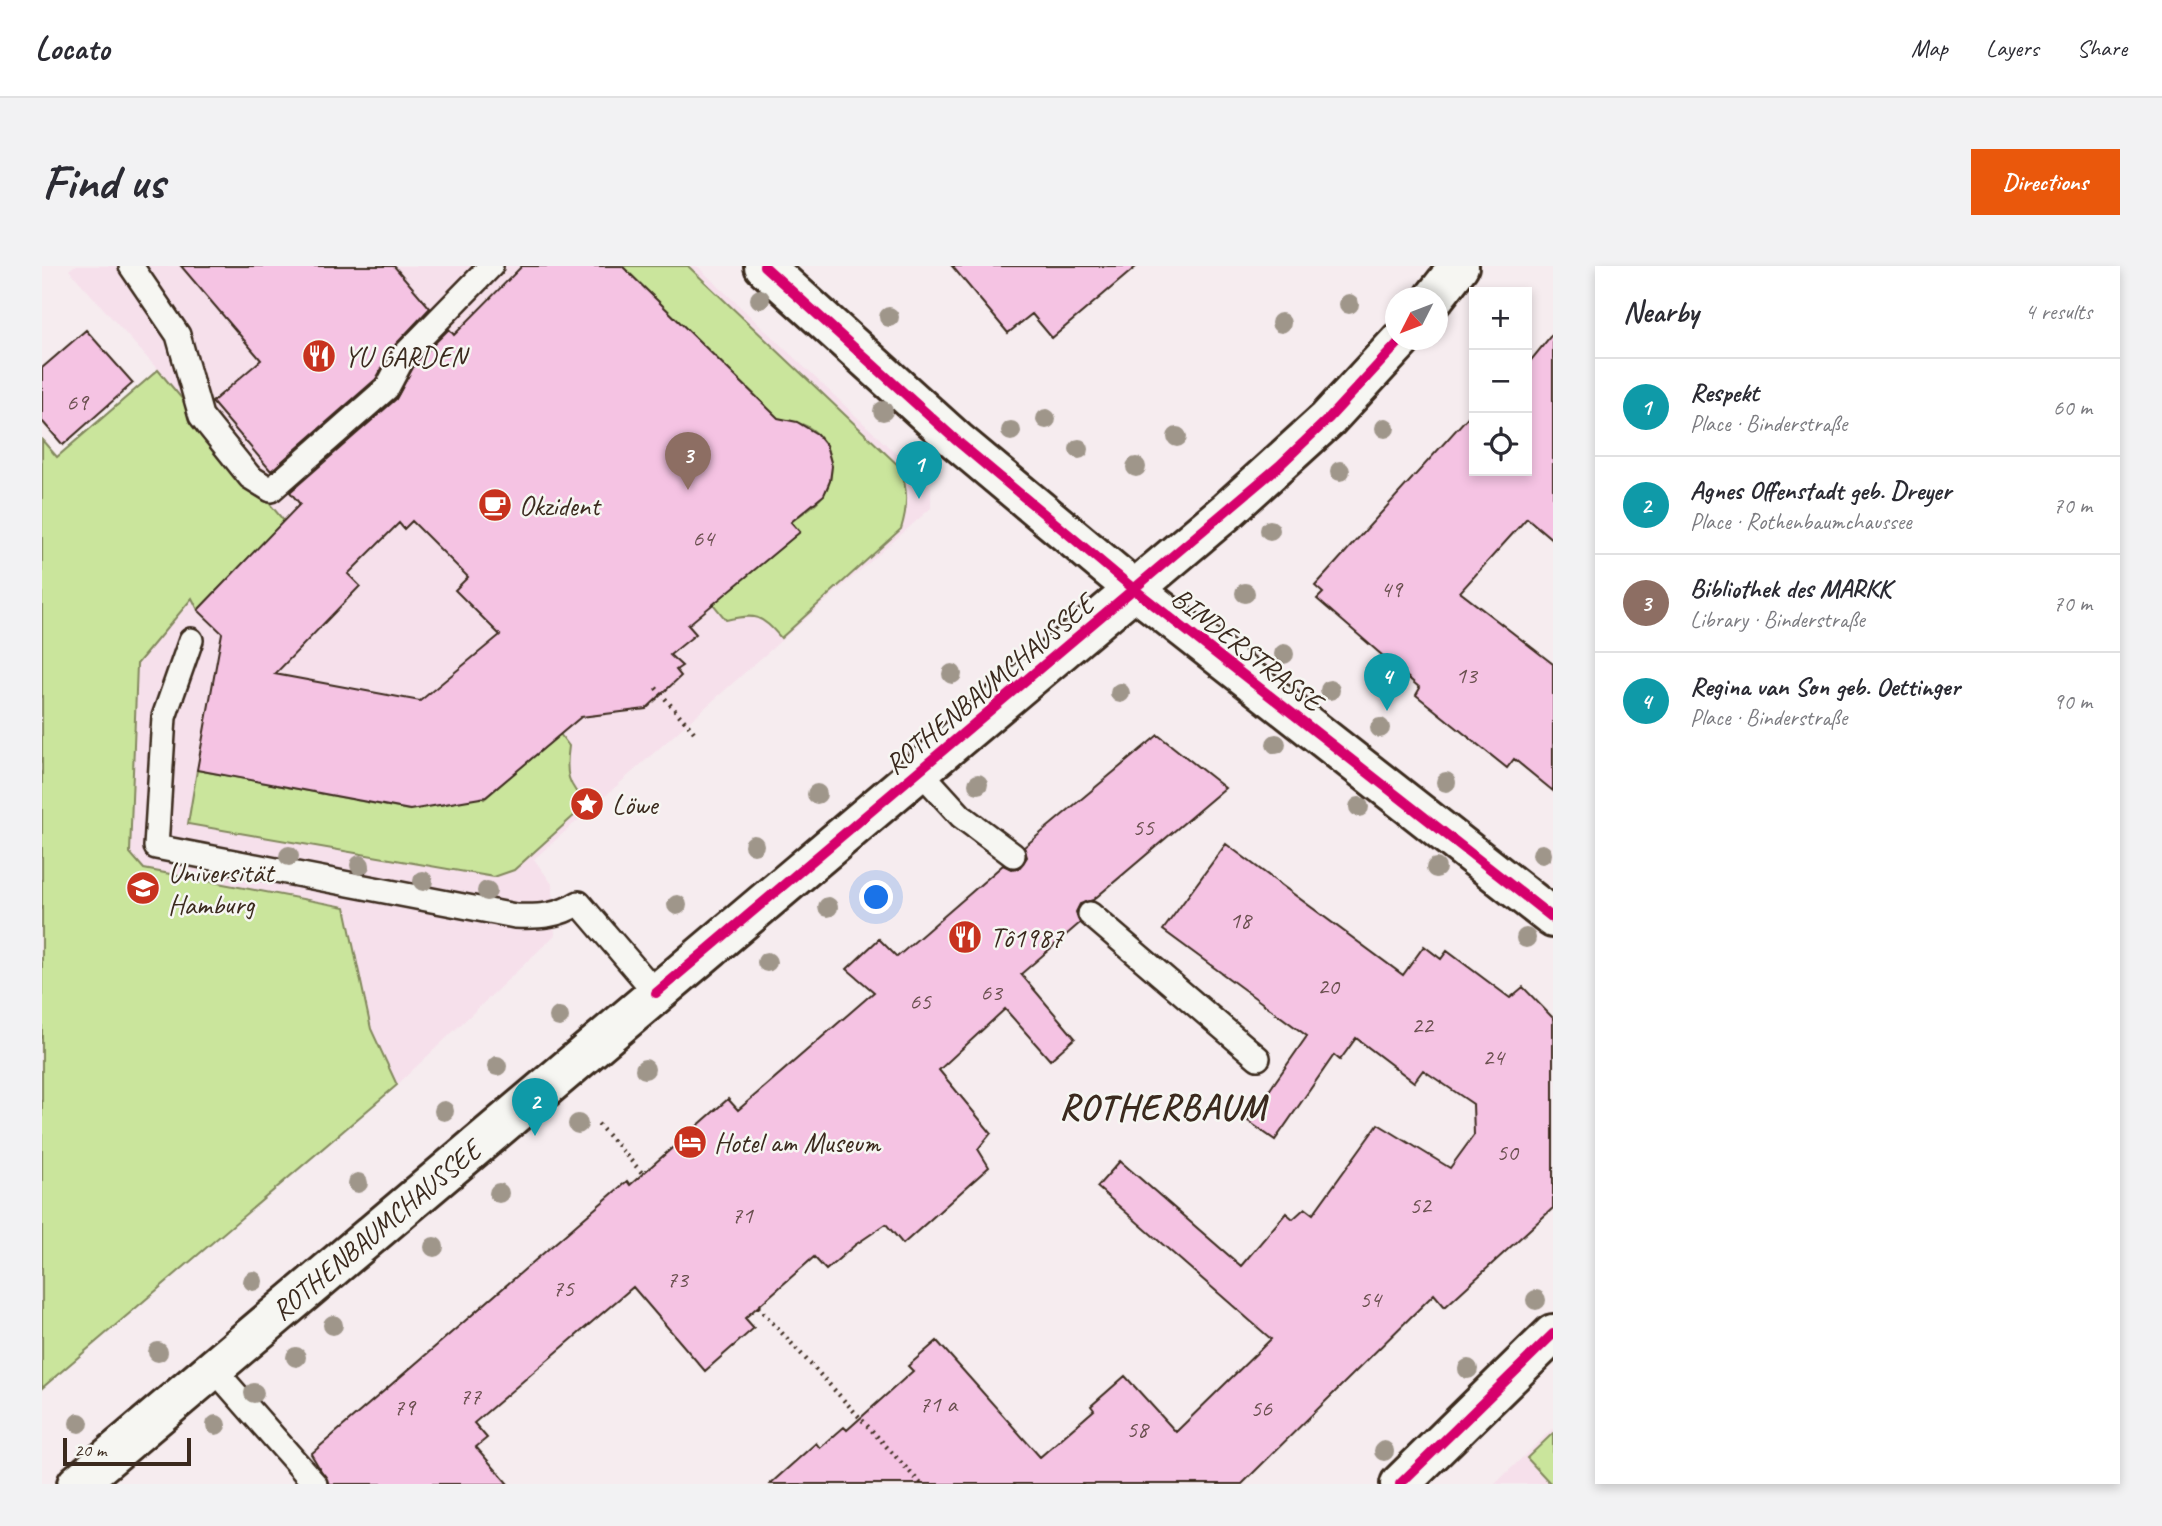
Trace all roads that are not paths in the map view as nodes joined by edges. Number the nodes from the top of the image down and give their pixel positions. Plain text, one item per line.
1 (131, 266) edge
2 (491, 266) edge
3 (764, 266) edge
4 (1459, 266) edge
5 (1443, 287) edge
6 (1392, 350) edge
7 (1135, 590) junction
8 (191, 640) dead end
9 (920, 771) junction
10 (1013, 855) dead end
11 (1090, 914) dead end
12 (1553, 918) edge
13 (656, 993) junction
14 (1258, 1058) dead end
15 (1553, 1334) edge
16 (213, 1368) junction
17 (77, 1484) edge
18 (315, 1484) edge
19 (1400, 1484) edge

1 - 2 lane
3 - 7 main road, BINDERSTRASSE
4 - 5 main road
6 - 7 main road, ROTHENBAUMCHAUSSEE
7 - 9 main road, ROTHENBAUMCHAUSSEE
7 - 12 main road, BINDERSTRASSE
8 - 13 lane
9 - 10 lane
9 - 13 main road, ROTHENBAUMCHAUSSEE
11 - 14 lane
13 - 16 main road, ROTHENBAUMCHAUSSEE
15 - 19 main road
16 - 17 main road, ROTHENBAUMCHAUSSEE
16 - 18 lane

